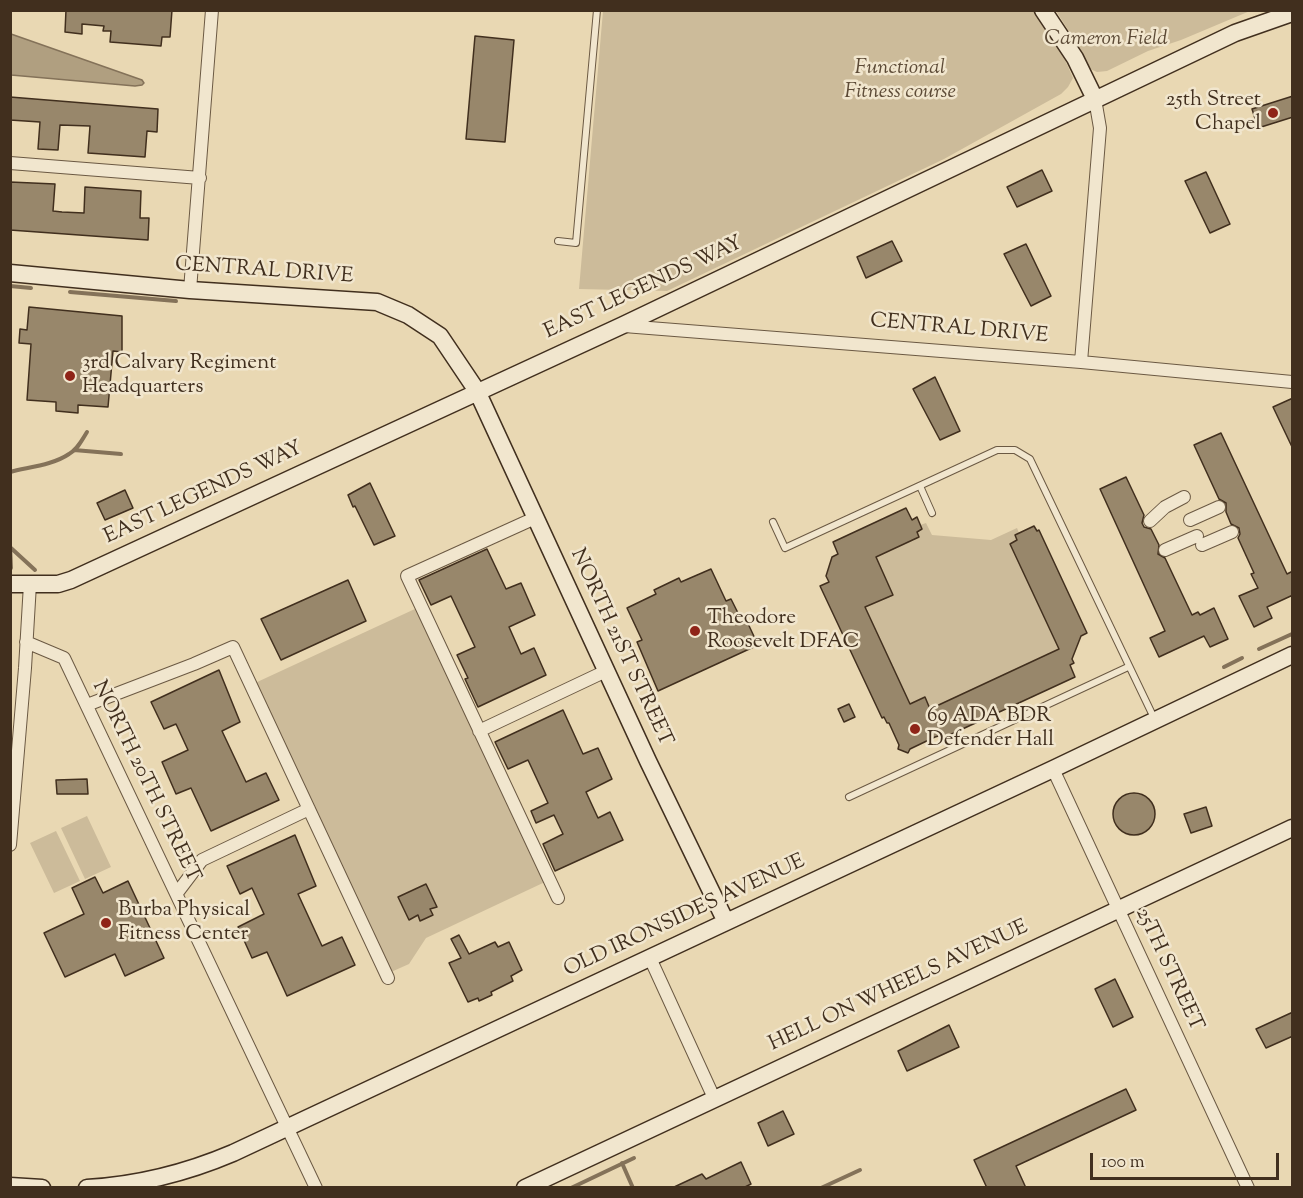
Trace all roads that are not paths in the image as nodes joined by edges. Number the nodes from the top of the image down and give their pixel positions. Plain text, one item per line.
1 (212, 10) edge
2 (597, 10) edge
3 (1043, 10) edge
4 (1293, 13) edge
5 (1095, 99) junction
6 (10, 164) edge
7 (200, 178) junction
8 (558, 241) dead end
9 (10, 273) edge
10 (190, 290) junction
11 (621, 326) junction
12 (1081, 363) junction
13 (1293, 382) edge
14 (477, 391) junction
15 (920, 486) junction
16 (1184, 497) dead end
17 (1219, 507) dead end
18 (932, 513) dead end
19 (534, 518) junction
20 (1190, 520) dead end
21 (1150, 521) dead end
22 (773, 522) dead end
23 (1232, 532) dead end
24 (1164, 550) dead end
25 (10, 584) edge
26 (30, 584) junction
27 (26, 642) junction
28 (1293, 655) edge
29 (1128, 667) junction
30 (606, 671) junction
31 (87, 705) junction
32 (1155, 721) junction
33 (479, 731) junction
34 (1053, 769) junction
35 (849, 797) dead end
36 (309, 809) junction
37 (1293, 828) edge
38 (10, 845) edge
39 (177, 893) junction
40 (558, 898) dead end
41 (1118, 909) junction
42 (726, 922) junction
43 (650, 958) junction
44 (388, 978) dead end
45 (714, 1098) junction
46 (289, 1126) junction
47 (10, 1186) edge
48 (42, 1188) edge
49 (87, 1188) edge
50 (316, 1188) edge
51 (525, 1188) edge
52 (1248, 1188) edge

1 - 7 street
2 - 8 lane
3 - 5 street
4 - 5 street, EAST LEGENDS WAY
5 - 11 street, EAST LEGENDS WAY
5 - 12 street
6 - 7 street
7 - 10 street
9 - 10 street, CENTRAL DRIVE
10 - 14 street, CENTRAL DRIVE
11 - 12 street, CENTRAL DRIVE
11 - 14 street, EAST LEGENDS WAY
12 - 13 street, CENTRAL DRIVE
14 - 19 street, NORTH 21ST STREET
14 - 26 street, EAST LEGENDS WAY
15 - 18 lane
15 - 22 lane
15 - 29 lane
16 - 21 street
17 - 20 street
19 - 30 street, NORTH 21ST STREET
19 - 33 street
23 - 24 street
25 - 26 street, EAST LEGENDS WAY
26 - 27 street
27 - 31 street, NORTH 20TH STREET
27 - 38 street
28 - 32 street, OLD IRONSIDES AVENUE
29 - 32 lane
29 - 35 lane
30 - 33 street
30 - 42 street, NORTH 21ST STREET
31 - 36 street
31 - 39 street, NORTH 20TH STREET
32 - 34 street, OLD IRONSIDES AVENUE
33 - 40 street
34 - 41 street, 25TH STREET
34 - 42 street, OLD IRONSIDES AVENUE
36 - 39 street
36 - 44 street
37 - 41 street, HELL ON WHEELS AVENUE
39 - 46 street, NORTH 20TH STREET
41 - 45 street, HELL ON WHEELS AVENUE
41 - 52 street, 25TH STREET
42 - 43 street, OLD IRONSIDES AVENUE
43 - 45 street
43 - 46 street, OLD IRONSIDES AVENUE
45 - 51 street, HELL ON WHEELS AVENUE
46 - 49 street, OLD IRONSIDES AVENUE
46 - 50 street, NORTH 20TH STREET
47 - 48 street

